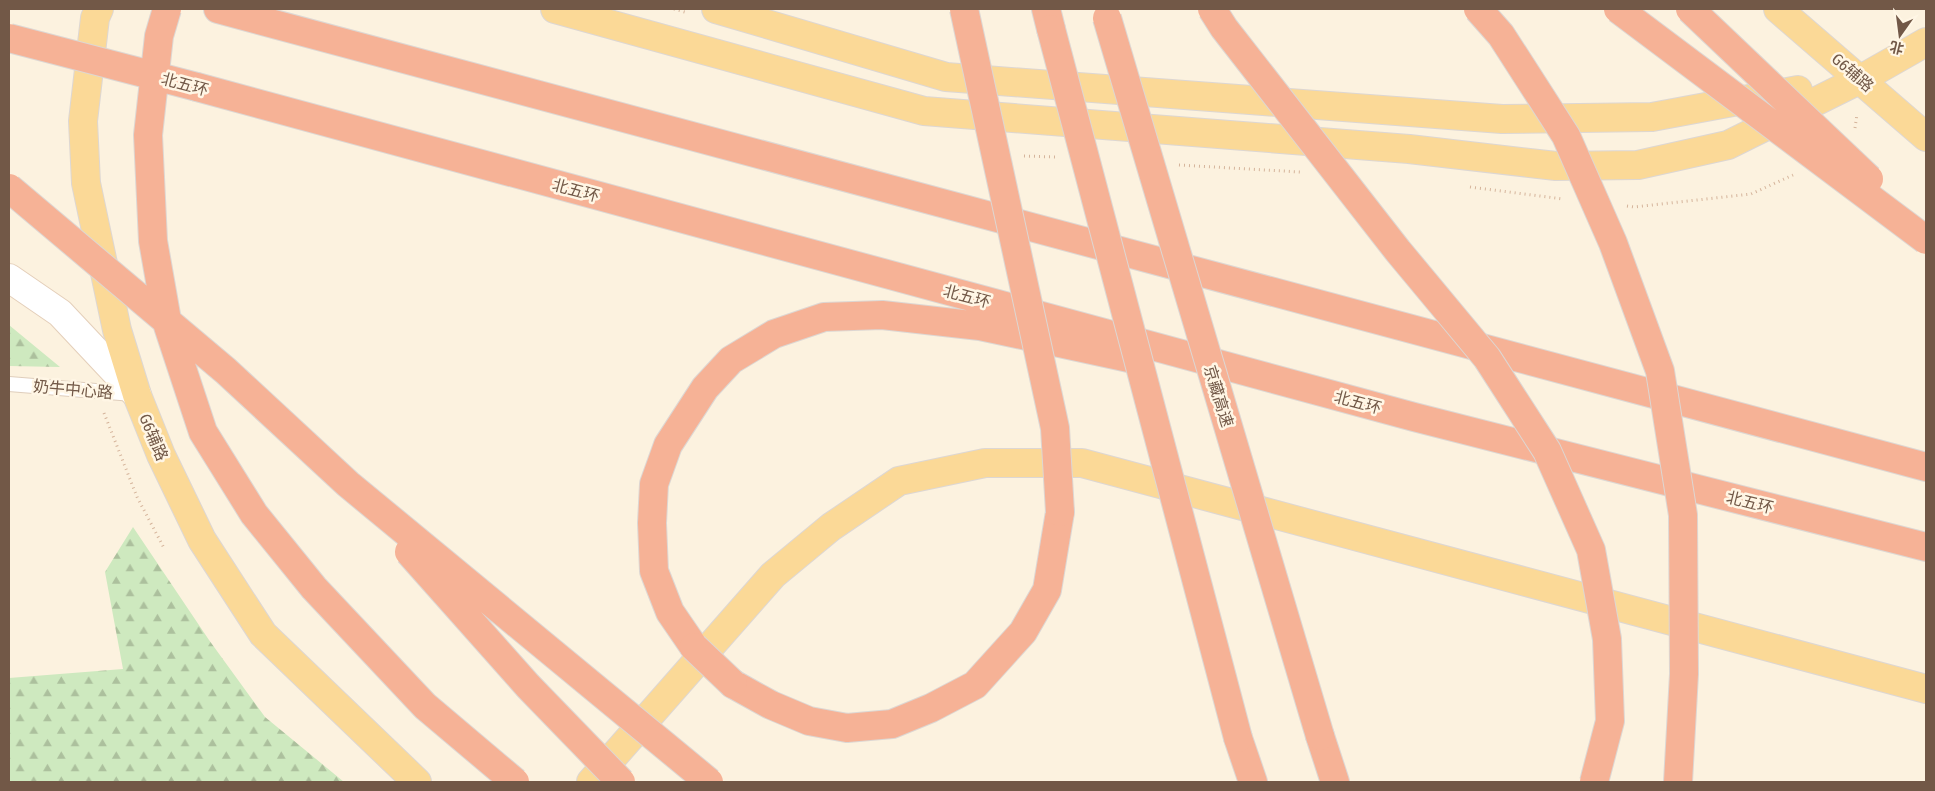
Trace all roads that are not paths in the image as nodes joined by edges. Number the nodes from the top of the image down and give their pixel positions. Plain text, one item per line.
1 (99, 9) edge
2 (167, 9) edge
3 (219, 9) edge
4 (555, 9) edge
5 (716, 9) edge
6 (964, 9) edge
7 (1212, 9) edge
8 (1478, 9) edge
9 (1618, 9) edge
10 (1690, 9) edge
11 (1778, 9) edge
12 (1106, 14) edge
13 (1049, 19) edge
14 (9, 38) edge
15 (1926, 42) edge
16 (1862, 79) junction
17 (1926, 136) edge
18 (9, 188) edge
19 (1926, 234) edge
20 (1926, 240) edge
21 (9, 278) edge
22 (9, 384) edge
23 (137, 394) junction
24 (1414, 417) junction
25 (1926, 467) edge
26 (348, 484) junction
27 (1926, 547) edge
28 (1926, 689) edge
29 (418, 782) edge
30 (515, 782) edge
31 (591, 782) edge
32 (621, 782) edge
33 (709, 782) edge
34 (1253, 782) edge
35 (1335, 782) edge
36 (1594, 782) edge
37 (1678, 782) edge

1 - 23 main road, G6辅路
2 - 30 highway, bridge
3 - 25 highway
4 - 16 main road
5 - 16 main road
6 - 24 highway, bridge
7 - 36 highway, bridge
8 - 37 highway, bridge
9 - 20 highway, bridge
10 - 19 highway, bridge
11 - 16 main road, G6辅路
12 - 35 highway, 京藏高速, bridge
13 - 34 highway, bridge
14 - 24 highway, 北五环, bridge
15 - 16 main road
16 - 17 main road, G6辅路
18 - 26 highway, bridge
21 - 23 street
22 - 23 lane, 奶牛中心路
23 - 29 main road, G6辅路
24 - 27 highway, 北五环
26 - 32 highway, bridge
26 - 33 highway, bridge
28 - 31 main road

